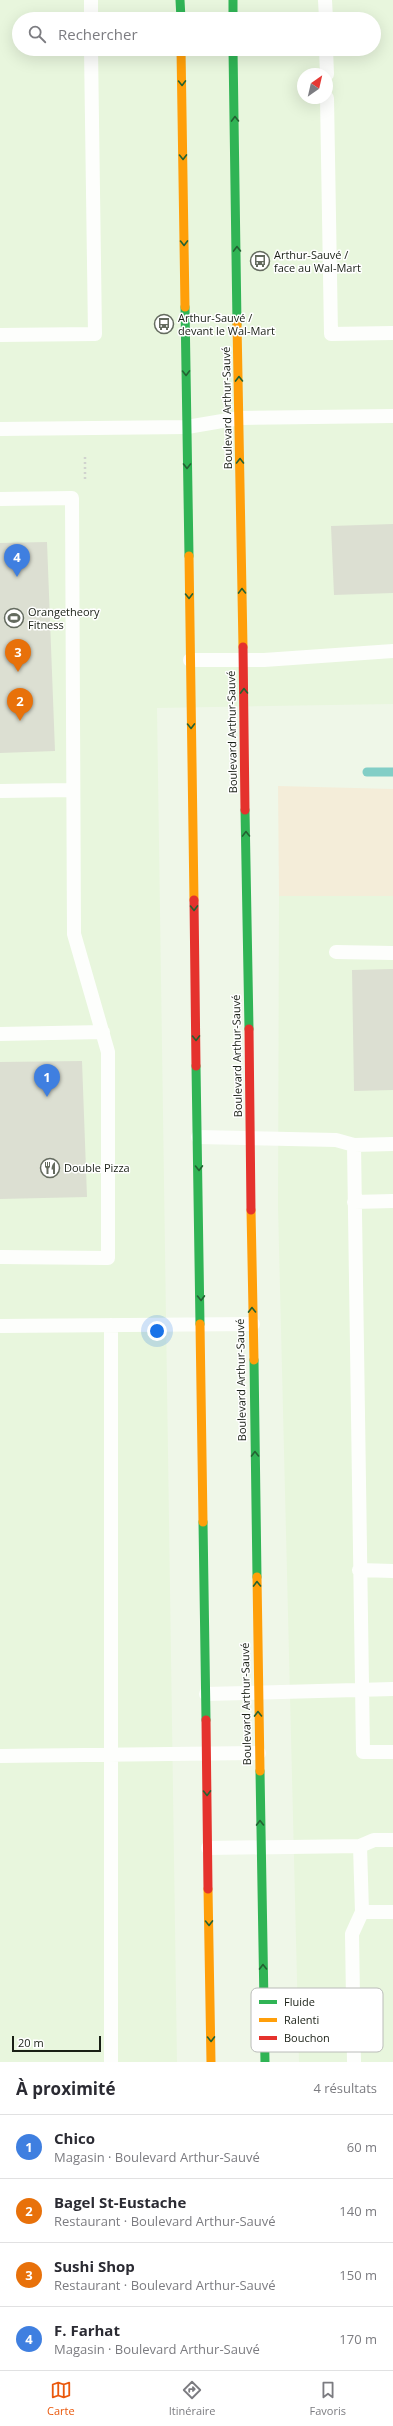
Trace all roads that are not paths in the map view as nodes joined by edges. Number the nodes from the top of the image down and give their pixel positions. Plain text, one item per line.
1 (91, 0) edge
2 (180, 0) edge
3 (233, 0) edge
4 (325, 0) edge
5 (91, 12) edge
6 (181, 12) edge
7 (233, 12) edge
8 (326, 12) edge
9 (92, 56) edge
10 (181, 56) edge
11 (233, 56) edge
12 (326, 56) edge
13 (327, 68) edge
14 (327, 104) edge
15 (393, 334) edge
16 (0, 335) edge
17 (393, 416) edge
18 (240, 418) junction
19 (187, 427) junction
20 (0, 429) edge
21 (0, 499) edge
22 (393, 651) edge
23 (190, 660) junction
24 (243, 660) junction
25 (73, 790) junction
26 (0, 791) edge
27 (336, 952) dead end
28 (393, 953) edge
29 (103, 1032) junction
30 (0, 1034) edge
31 (198, 1137) junction
32 (250, 1138) junction
33 (393, 1144) edge
34 (354, 1145) junction
35 (354, 1202) junction
36 (393, 1202) edge
37 (0, 1257) edge
38 (202, 1324) junction
39 (253, 1324) junction
40 (111, 1325) junction
41 (0, 1326) edge
42 (360, 1570) junction
43 (393, 1571) edge
44 (393, 1689) edge
45 (361, 1690) junction
46 (258, 1692) junction
47 (206, 1694) junction
48 (393, 1752) edge
49 (259, 1753) junction
50 (207, 1754) junction
51 (112, 1755) junction
52 (0, 1756) edge
53 (393, 1840) edge
54 (360, 1846) junction
55 (261, 1847) junction
56 (208, 1848) junction
57 (362, 1912) junction
58 (393, 1912) edge
59 (264, 1988) edge
60 (353, 1988) edge
61 (265, 2052) edge
62 (354, 2052) edge
63 (110, 2062) edge
64 (211, 2062) edge
65 (265, 2062) edge
66 (354, 2062) edge

1 - 5 lane
2 - 6 main road
3 - 7 main road
4 - 8 lane
9 - 16 lane
10 -> 19 main road
18 -> 11 main road, Boulevard Arthur-Sauvé
12 - 13 lane
14 - 15 lane
17 - 18 lane
18 - 19 lane
24 -> 18 main road, Boulevard Arthur-Sauvé
19 - 20 lane
19 -> 23 main road
21 - 25 lane
22 - 24 lane
23 - 24 lane
23 -> 31 main road
32 -> 24 main road, Boulevard Arthur-Sauvé
25 - 26 lane
25 - 29 lane
27 - 28 lane
29 - 30 lane
29 - 37 lane
31 - 32 lane
31 -> 38 main road
32 - 34 lane
39 -> 32 main road, Boulevard Arthur-Sauvé
33 - 34 lane
34 - 35 lane
35 - 36 lane
35 - 42 lane
38 - 39 lane
38 - 40 lane
38 - 47 main road
46 -> 39 main road, Boulevard Arthur-Sauvé
40 - 41 lane
40 - 51 lane
42 - 43 lane
42 - 45 lane
44 - 45 lane
45 - 46 lane
45 - 48 lane
46 - 47 lane
49 -> 46 main road, Boulevard Arthur-Sauvé
47 - 50 main road
49 - 50 lane
55 -> 49 main road, Boulevard Arthur-Sauvé
50 - 51 lane
50 -> 56 main road
51 - 52 lane
51 - 63 lane
53 - 54 lane
54 - 55 lane
54 - 57 lane
55 - 56 lane
59 -> 55 main road, Boulevard Arthur-Sauvé
56 -> 64 main road
57 - 58 lane
57 - 60 lane
65 -> 61 main road, Boulevard Arthur-Sauvé
62 - 66 lane

